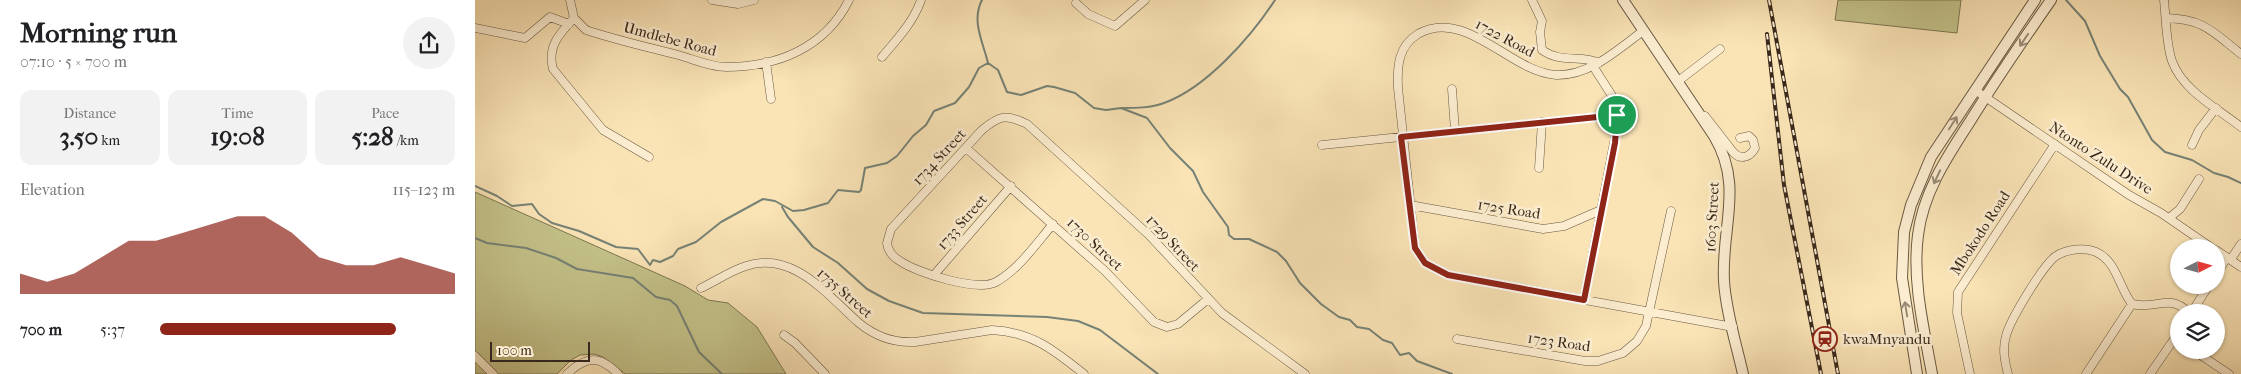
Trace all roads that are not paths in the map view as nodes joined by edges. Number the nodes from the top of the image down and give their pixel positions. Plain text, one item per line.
1 (570, 0) edge
2 (712, 0) edge
3 (754, 0) edge
4 (849, 0) edge
5 (921, 0) edge
6 (1145, 0) edge
7 (1531, 0) edge
8 (1623, 0) edge
9 (2035, 0) edge
10 (2051, 0) edge
11 (2164, 0) edge
12 (1076, 3) dead end
13 (2166, 18) junction
14 (572, 21) junction
15 (475, 28) edge
16 (1643, 32) junction
17 (1720, 49) dead end
18 (2241, 54) edge
19 (883, 57) dead end
20 (766, 62) junction
21 (1596, 64) junction
22 (1677, 82) junction
23 (1452, 89) dead end
24 (1975, 90) junction
25 (1985, 97) junction
26 (771, 99) dead end
27 (1694, 107) junction
28 (2216, 108) junction
29 (1617, 115) junction
30 (1542, 122) junction
31 (1027, 124) joint
32 (2241, 127) edge
33 (1455, 132) junction
34 (1401, 137) junction
35 (1740, 138) dead end
36 (2055, 144) junction
37 (1321, 145) dead end
38 (2192, 145) dead end
39 (966, 148) junction
40 (649, 157) dead end
41 (1539, 168) dead end
42 (2199, 179) dead end
43 (1011, 186) junction
44 (1410, 206) junction
45 (1601, 210) junction
46 (1671, 211) dead end
47 (2169, 218) junction
48 (1053, 224) junction
49 (2199, 239) edge
50 (2241, 244) edge
51 (2225, 256) edge
52 (2229, 258) junction
53 (2225, 263) edge
54 (2241, 266) edge
55 (934, 275) junction
56 (701, 288) dead end
57 (1207, 299) junction
58 (1584, 300) junction
59 (2132, 304) junction
60 (2179, 304) edge
61 (1651, 313) junction
62 (1733, 327) junction
63 (784, 335) dead end
64 (1457, 339) dead end
65 (2170, 346) edge
66 (475, 356) edge
67 (2206, 359) edge
68 (493, 374) edge
69 (567, 374) edge
70 (618, 374) edge
71 (825, 374) edge
72 (1084, 374) edge
73 (1305, 374) edge
74 (1743, 374) edge
75 (1917, 374) edge
76 (1932, 374) edge
77 (1970, 374) edge
78 (2007, 374) edge
79 (2086, 374) edge
80 (2150, 374) edge
81 (2229, 374) edge

1 - 14 street
2 - 3 street
4 - 20 street, Umdlebe Road
5 - 19 street
6 - 12 street
7 - 21 street
8 - 16 street, 1603 Street
9 - 24 street
10 -> 25 street
11 - 13 street
13 - 18 street
13 - 28 street
14 - 15 street
14 - 20 street, Umdlebe Road
14 - 40 street
16 - 21 street, 1722 Road
16 - 22 street, 1603 Street
17 - 22 street
20 - 26 street
21 - 29 street
21 - 34 street, 1722 Road
22 - 27 street, 1603 Street
23 - 33 street
24 - 25 street, Ntonto Zulu Drive
75 -> 24 street
25 - 36 street, Ntonto Zulu Drive
25 -> 76 street
27 - 35 street
27 - 62 street, 1603 Street
28 - 32 street
28 - 38 street
29 - 30 street
29 - 45 street
30 - 33 street
30 - 41 street
31 - 39 street, 1734 Street
31 - 57 street, 1729 Street
33 - 34 street
34 - 37 street
34 - 44 street, 1722 Road
36 - 47 street, Ntonto Zulu Drive
36 - 77 street, Mbokodo Road
39 - 43 street, 1730 Street
39 - 55 street, 1734 Street
42 - 47 street
43 - 48 street, 1730 Street
43 - 55 street, 1733 Street
44 - 45 street, 1725 Road
44 - 58 street, 1722 Road
45 - 58 street
46 - 61 street, 1723 Road
47 - 49 street, Ntonto Zulu Drive
48 - 55 street
48 - 57 street, 1730 Street
50 - 52 street
51 - 52 street
52 - 53 street
52 - 54 street
56 - 72 street, 1735 Street
57 - 73 street, 1729 Street
58 - 61 street, 1722 Road
59 - 60 street
59 - 78 street
59 - 79 street
61 - 62 street, 1722 Road
61 - 64 street, 1723 Road
62 - 74 street, 1603 Street
63 - 71 street
65 - 80 street
66 - 68 street
67 - 81 street
69 - 70 street

